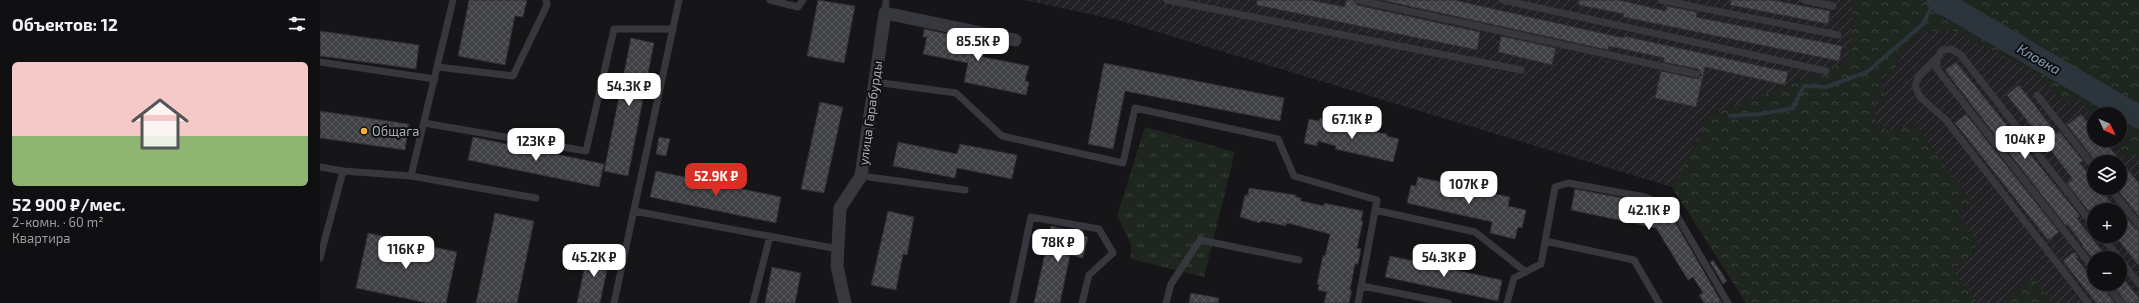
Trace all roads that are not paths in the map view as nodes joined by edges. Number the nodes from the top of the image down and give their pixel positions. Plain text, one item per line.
1 (452, 0) edge
2 (546, 0) edge
3 (679, 0) edge
4 (770, 0) edge
5 (803, 0) edge
6 (1167, 0) edge
7 (1358, 0) edge
8 (1503, 0) edge
9 (1661, 0) edge
10 (1804, 0) edge
11 (885, 6) edge
12 (1833, 6) dead end
13 (673, 29) junction
14 (1838, 35) dead end
15 (1015, 40) dead end
16 (1937, 58) junction
17 (320, 62) edge
18 (438, 67) junction
19 (1521, 70) dead end
20 (1826, 71) dead end
21 (1697, 74) dead end
22 (435, 80) junction
23 (874, 82) junction
24 (2037, 95) dead end
25 (424, 123) junction
26 (2087, 159) edge
27 (320, 167) edge
28 (343, 171) junction
29 (411, 176) junction
30 (861, 176) junction
31 (965, 190) dead end
32 (2115, 195) edge
33 (536, 198) dead end
34 (1375, 210) junction
35 (634, 211) junction
36 (2087, 217) edge
37 (2139, 225) edge
38 (770, 236) junction
39 (1546, 241) junction
40 (2107, 243) edge
41 (838, 249) junction
42 (2114, 251) edge
43 (320, 258) edge
44 (1299, 260) dead end
45 (2087, 260) edge
46 (2127, 268) edge
47 (1526, 272) junction
48 (2139, 284) edge
49 (1362, 286) junction
50 (2112, 291) edge
51 (614, 303) edge
52 (753, 303) edge
53 (844, 303) edge
54 (1013, 303) edge
55 (1082, 303) edge
56 (1166, 303) edge
57 (1358, 303) edge
58 (1448, 303) edge
59 (1507, 303) edge
60 (1659, 303) edge
61 (1728, 303) edge
62 (2088, 303) edge
63 (2121, 303) edge

1 - 18 lane
2 - 18 lane
3 - 13 lane
4 - 5 lane
6 - 19 lane
7 - 21 lane
8 - 20 lane
9 - 14 lane
10 - 12 lane
11 - 15 street
11 - 23 street, улица Гарабурды
13 - 25 lane
13 - 35 lane
16 - 36 lane
16 - 45 lane
16 - 62 lane
17 - 22 lane
18 - 22 lane
22 - 25 lane
23 - 30 street, улица Гарабурды
23 - 34 lane
24 - 26 lane
25 - 29 lane
27 - 28 lane
28 - 29 lane
28 - 43 lane
29 - 33 lane
30 - 31 lane
30 - 41 street, улица Гарабурды
32 - 37 lane
34 - 47 lane
34 - 49 lane
35 - 38 lane
35 - 51 lane
38 - 41 lane
38 - 52 lane
39 - 47 lane
39 - 60 lane
39 - 61 lane
40 - 42 lane
41 - 53 street, улица Гарабурды
44 - 56 lane
46 - 48 lane
47 - 59 lane
49 - 57 lane
49 - 58 lane
50 - 63 lane
54 - 55 lane

